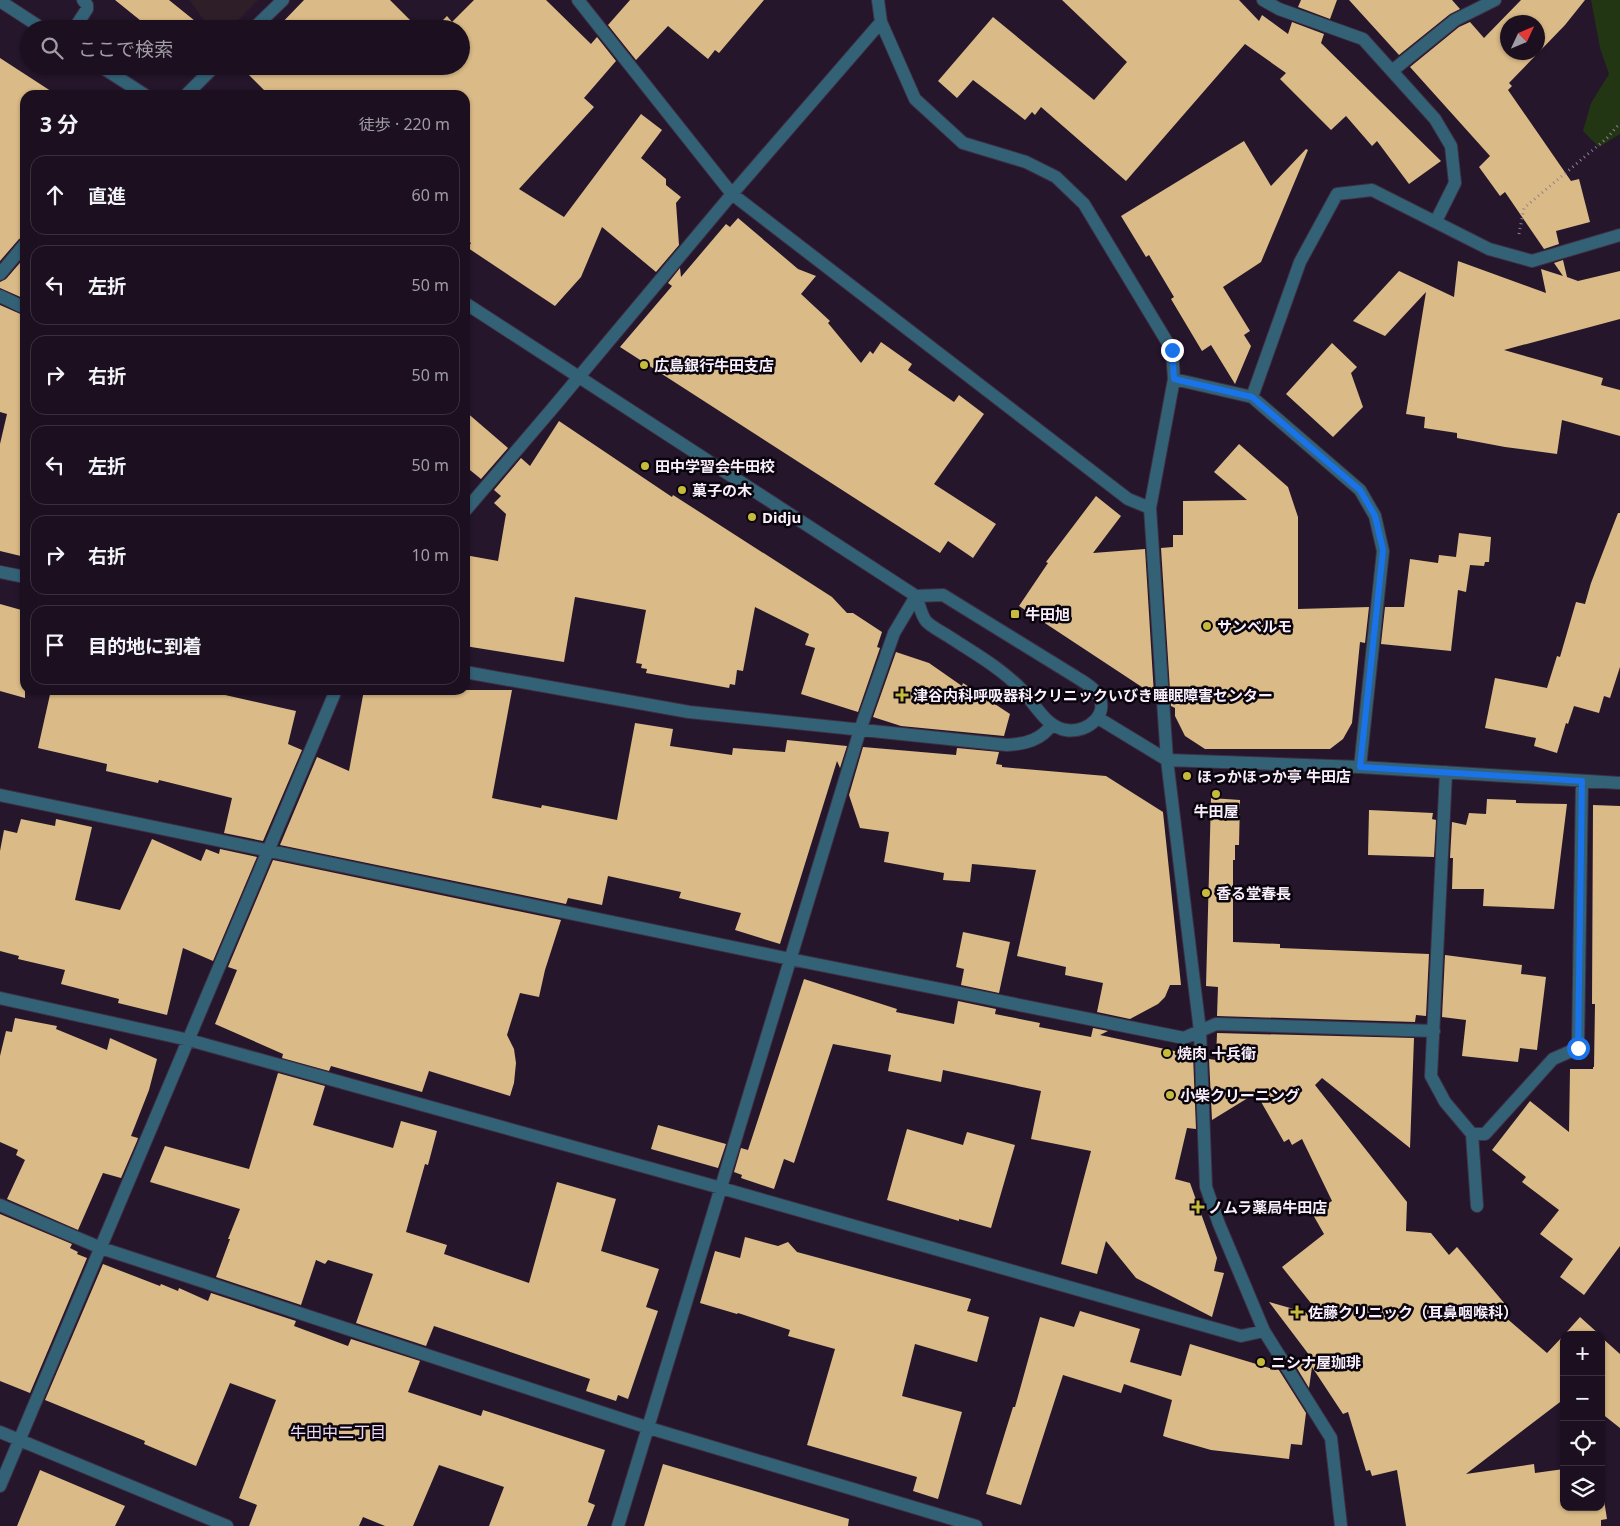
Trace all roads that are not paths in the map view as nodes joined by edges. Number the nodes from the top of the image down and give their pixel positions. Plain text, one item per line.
1 (83, 0) edge
2 (283, 0) edge
3 (578, 0) edge
4 (878, 0) edge
5 (1264, 0) edge
6 (1495, 0) edge
7 (0, 1) edge
8 (29, 20) edge
9 (80, 20) edge
10 (262, 20) edge
11 (882, 22) junction
12 (1392, 71) junction
13 (114, 75) edge
14 (206, 75) edge
15 (136, 90) edge
16 (191, 90) edge
17 (732, 194) junction
18 (1436, 221) junction
19 (1620, 236) edge
20 (20, 250) edge
21 (0, 274) edge
22 (0, 296) edge
23 (20, 306) edge
24 (470, 306) edge
25 (579, 377) junction
26 (1174, 379) junction
27 (1252, 397) junction
28 (470, 505) edge
29 (1150, 508) junction
30 (0, 572) edge
31 (20, 576) edge
32 (916, 596) junction
33 (470, 673) edge
34 (334, 695) edge
35 (1098, 718) junction
36 (1052, 724) junction
37 (860, 730) junction
38 (1167, 760) junction
39 (1360, 767) junction
40 (1446, 772) junction
41 (1582, 781) junction
42 (1620, 783) edge
43 (0, 795) edge
44 (269, 850) junction
45 (790, 959) junction
46 (0, 998) edge
47 (1200, 1031) junction
48 (1434, 1031) junction
49 (189, 1040) junction
50 (1472, 1134) junction
51 (720, 1188) junction
52 (0, 1205) edge
53 (1477, 1206) dead end
54 (101, 1248) junction
55 (1264, 1330) junction
56 (649, 1428) junction
57 (0, 1432) edge
58 (19, 1440) junction
59 (0, 1486) edge
60 (227, 1526) edge
61 (618, 1526) edge
62 (976, 1526) edge
63 (1341, 1526) edge

1 - 9 street
2 - 10 street
3 - 17 street
4 - 11 street
5 - 12 street
6 - 12 street
7 - 8 street
11 - 17 street
11 - 26 street
12 - 18 street
13 - 15 street
14 - 16 street
17 - 25 street
17 - 29 street
18 - 19 street
18 - 27 street
20 - 21 street
22 - 23 street
24 - 25 street
25 - 28 street
25 - 32 street
26 - 27 street
26 - 29 street
27 - 39 street
29 - 38 street
30 - 31 street
32 - 35 street
32 - 36 street
32 - 37 street
33 - 37 street
34 - 44 street
35 - 36 street
35 - 38 street
36 - 37 street
37 - 45 street
38 - 39 street
38 - 47 street
39 - 40 street
40 - 41 street
40 - 48 street
41 - 42 street
41 - 50 street
43 - 44 street
44 - 45 street
44 - 49 street
45 - 47 street
45 - 51 street
46 - 49 street
47 - 48 street
47 - 55 street
48 - 50 street
49 - 51 street
49 - 54 street
50 - 53 street
51 - 55 street
51 - 56 street
52 - 54 street
54 - 56 street
54 - 58 street
55 - 63 street
56 - 61 street
56 - 62 street
57 - 58 street
58 - 59 street
58 - 60 street

